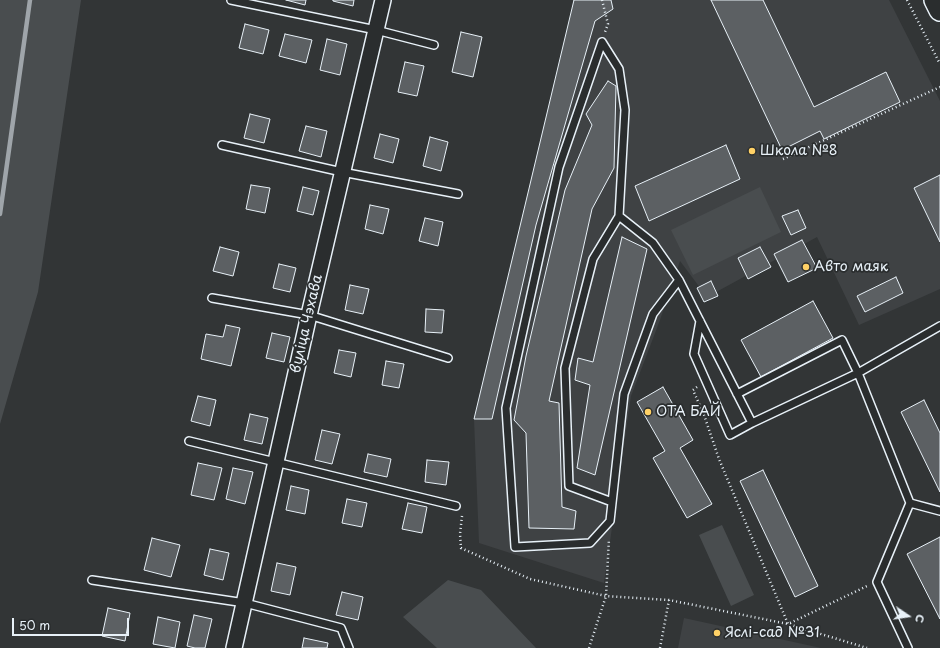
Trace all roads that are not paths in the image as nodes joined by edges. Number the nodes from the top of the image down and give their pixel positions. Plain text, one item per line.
1 (231, 0) edge
2 (383, 0) edge
3 (935, 0) edge
4 (940, 10) edge
5 (376, 30) junction
6 (434, 45) dead end
7 (222, 145) dead end
8 (342, 172) junction
9 (458, 194) dead end
10 (619, 216) junction
11 (679, 280) junction
12 (212, 298) dead end
13 (309, 315) junction
14 (700, 321) junction
15 (940, 326) edge
16 (448, 358) dead end
17 (858, 373) junction
18 (737, 394) junction
19 (752, 423) junction
20 (189, 440) dead end
21 (275, 462) junction
22 (612, 502) junction
23 (910, 503) junction
24 (456, 506) dead end
25 (940, 511) edge
26 (92, 580) dead end
27 (245, 603) junction
28 (234, 648) edge
29 (349, 648) edge
30 (908, 648) edge

1 - 5 lane
2 - 5 street, вуліца Чэхава
3 - 4 main road
5 - 6 lane
5 - 8 street, вуліца Чэхава
7 - 8 lane
8 - 9 lane
8 - 13 street, вуліца Чэхава
10 - 11 lane
10 - 22 lane
10 - 22 lane
11 - 14 lane
11 - 22 lane
12 - 13 lane
13 - 16 lane
13 - 21 street, вуліца Чэхава
14 - 18 lane
14 - 19 lane
15 - 17 lane
17 - 18 lane
17 - 19 lane
17 - 23 lane
18 - 19 lane
20 - 21 lane
21 - 24 lane
21 - 27 street, вуліца Чэхава
23 - 25 lane
23 - 30 lane
26 - 27 lane
27 - 28 street, вуліца Чэхава
27 - 29 lane

